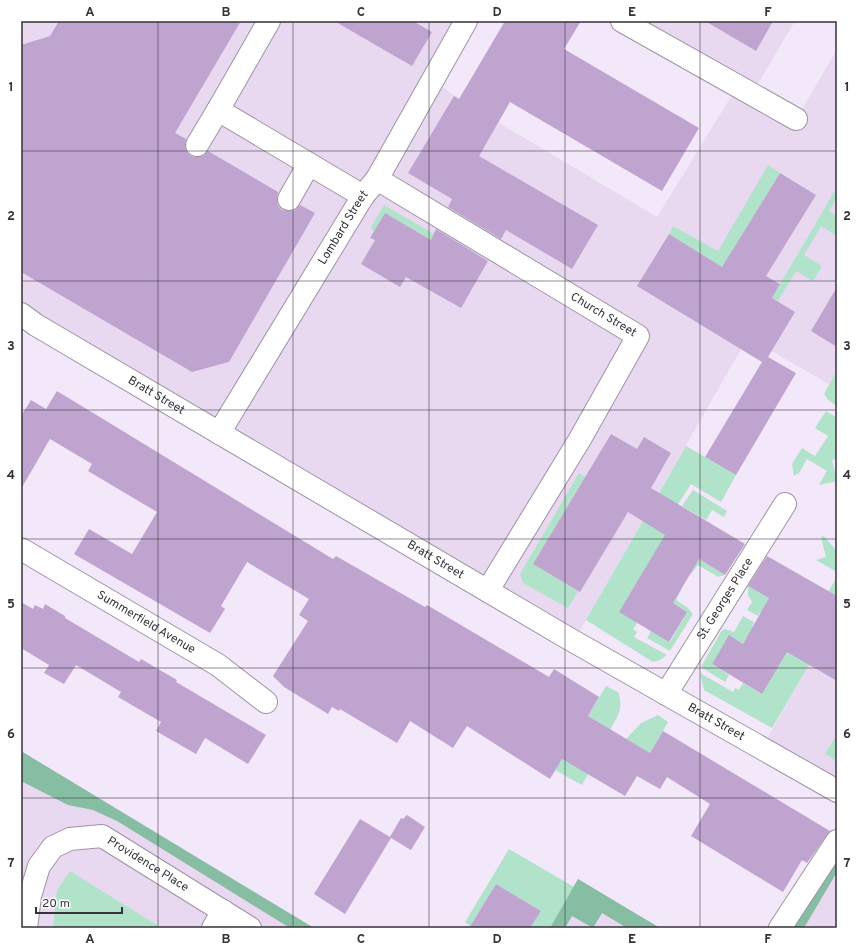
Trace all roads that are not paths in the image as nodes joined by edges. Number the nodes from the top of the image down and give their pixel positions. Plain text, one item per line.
1 (269, 21) edge
2 (466, 21) edge
3 (622, 21) edge
4 (218, 110) junction
5 (796, 119) dead end
6 (197, 145) dead end
7 (310, 164) junction
8 (378, 179) junction
9 (363, 196) junction
10 (290, 199) dead end
11 (26, 322) edge
12 (219, 433) junction
13 (785, 504) dead end
14 (21, 549) edge
15 (488, 590) junction
16 (666, 694) junction
17 (266, 702) dead end
18 (837, 791) edge
19 (837, 841) edge
20 (218, 920) edge
21 (26, 928) edge
22 (250, 928) edge
23 (780, 928) edge

1 - 4 street
2 - 8 street, Lombard Street
3 - 5 street
4 - 6 street
4 - 7 street
7 - 9 street
7 - 10 street
8 - 9 street, Lombard Street
8 - 15 street, Church Street
9 - 12 street, Lombard Street
11 - 12 street, Bratt Street
12 - 15 street, Bratt Street
13 - 16 street, St. Georges Place
14 - 17 street, Summerfield Avenue
15 - 16 street, Bratt Street
16 - 18 street, Bratt Street
19 - 23 street
20 - 21 street, Providence Place
20 - 22 street, Providence Place

